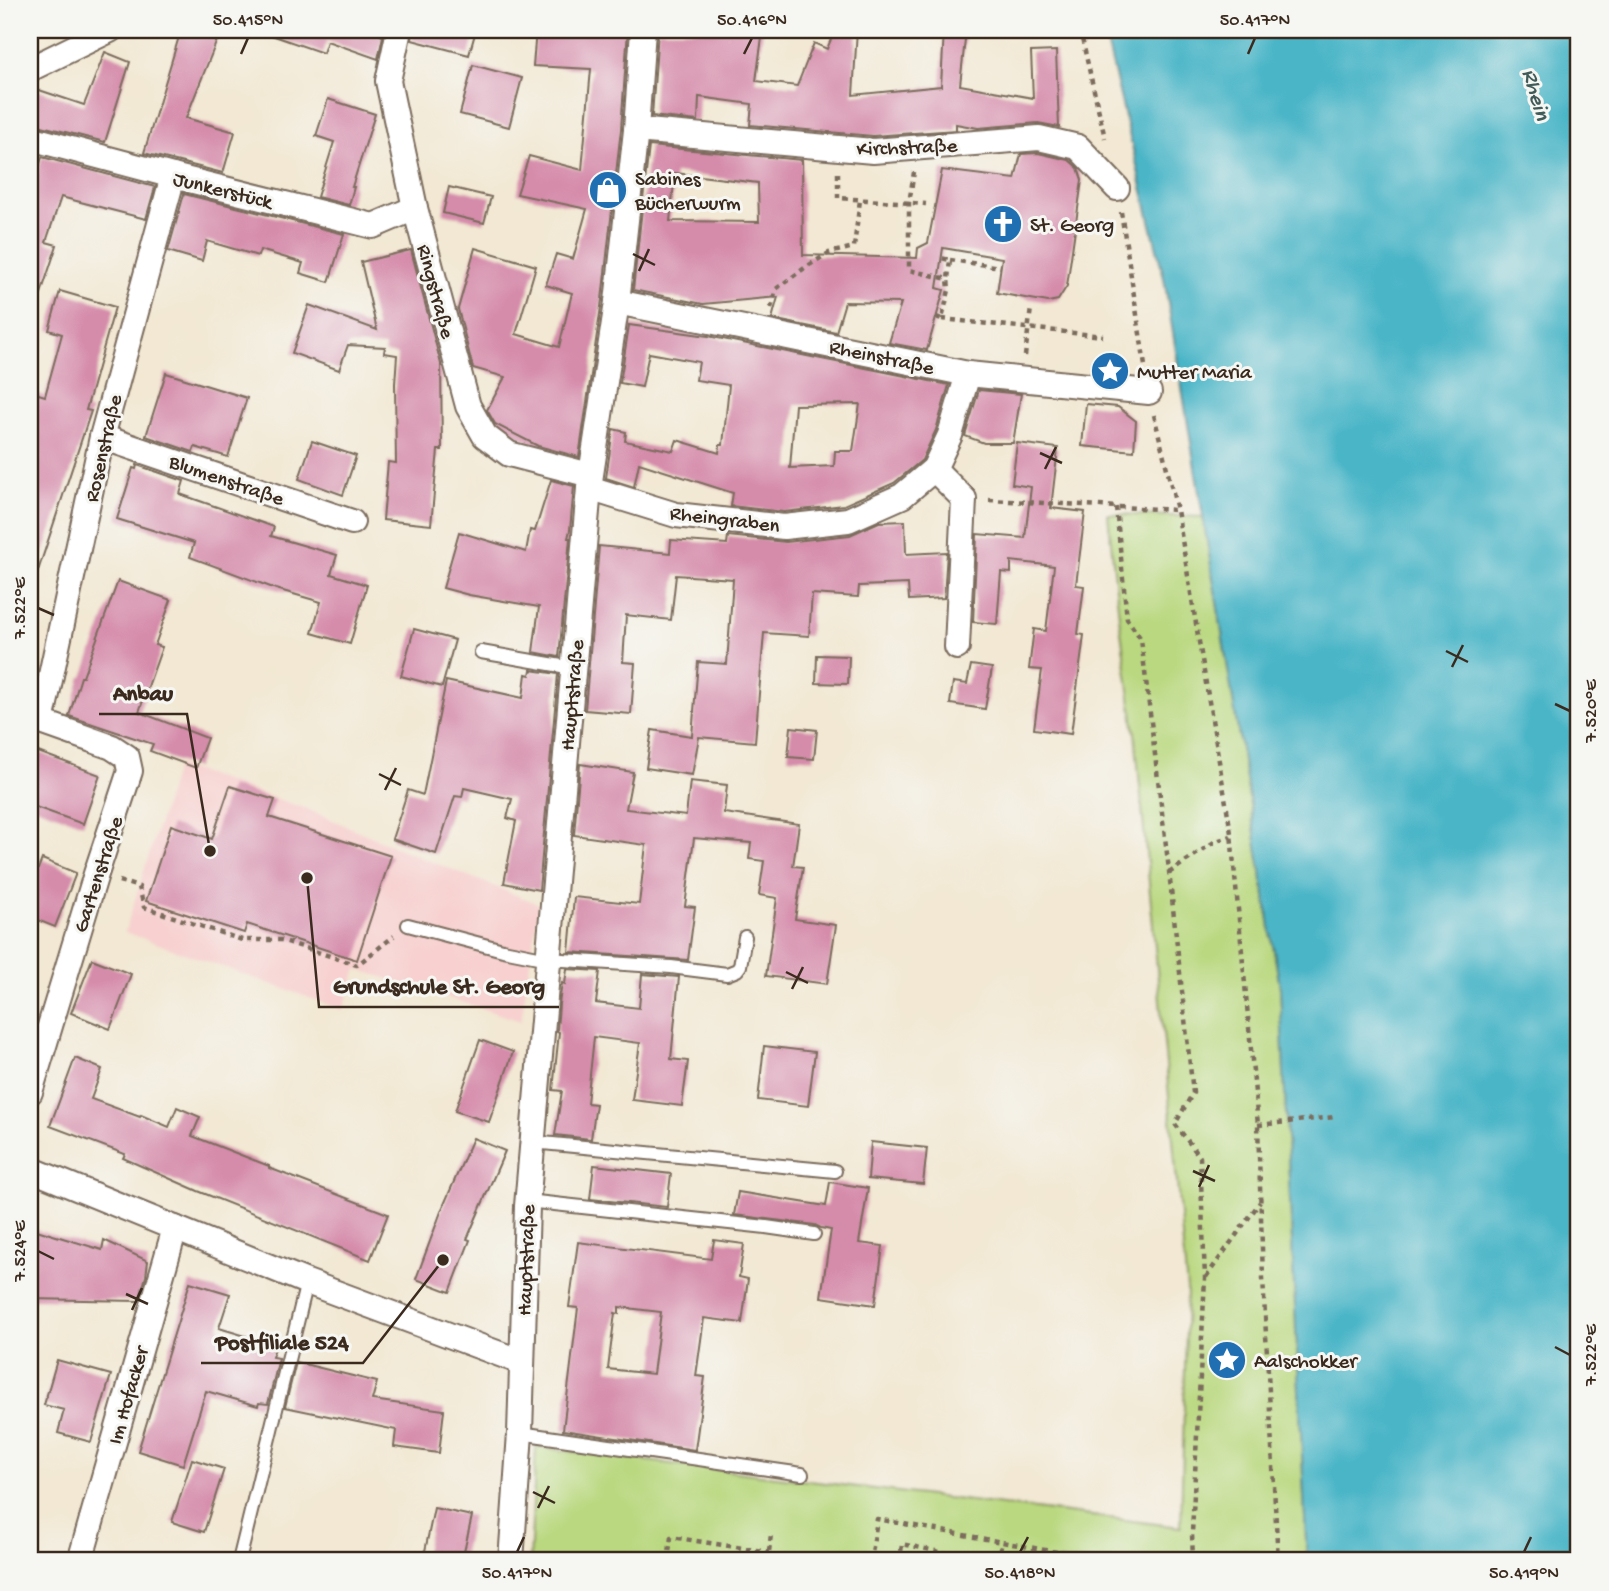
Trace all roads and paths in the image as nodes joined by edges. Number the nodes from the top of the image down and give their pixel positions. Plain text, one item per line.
1 (110, 30) edge
2 (400, 30) edge
3 (643, 30) edge
4 (30, 69) edge
5 (636, 131) junction
6 (30, 138) edge
7 (838, 148) junction
8 (173, 176) junction
9 (1117, 188) dead end
10 (860, 200) junction
11 (909, 203) junction
12 (926, 205) dead end
13 (415, 208) junction
14 (942, 258) dead end
15 (950, 260) junction
16 (1001, 267) dead end
17 (948, 279) junction
18 (617, 302) junction
19 (1031, 308) dead end
20 (1029, 328) junction
21 (763, 332) junction
22 (1103, 336) dead end
23 (1024, 366) dead end
24 (968, 374) junction
25 (1149, 392) joint
26 (102, 437) junction
27 (933, 469) junction
28 (589, 482) junction
29 (964, 499) junction
30 (1116, 507) junction
31 (1177, 510) junction
32 (352, 522) dead end
33 (957, 647) dead end
34 (481, 652) dead end
35 (573, 668) junction
36 (35, 720) edge
37 (1231, 836) junction
38 (1169, 873) junction
39 (96, 874) junction
40 (408, 925) joint
41 (745, 937) dead end
42 (548, 959) junction
43 (30, 1093) edge
44 (1335, 1117) dead end
45 (1258, 1125) junction
46 (532, 1142) junction
47 (30, 1169) edge
48 (835, 1171) dead end
49 (527, 1201) junction
50 (1260, 1201) junction
51 (175, 1228) junction
52 (814, 1234) dead end
53 (1205, 1278) junction
54 (307, 1282) junction
55 (521, 1362) junction
56 (520, 1433) junction
57 (802, 1474) dead end
58 (771, 1534) dead end
59 (1002, 1542) junction
60 (769, 1552) junction
61 (80, 1561) edge
62 (239, 1561) edge
63 (512, 1561) edge
64 (668, 1561) edge
65 (768, 1561) edge
66 (871, 1561) edge
67 (900, 1561) edge
68 (984, 1561) edge
69 (998, 1561) edge
70 (1105, 1561) edge
71 (1194, 1561) edge
72 (1278, 1561) edge

1 - 4 street
2 - 13 street, Ringstraße
3 - 5 street, Hauptstraße
5 - 7 street, Kirchstraße
5 - 18 street, Hauptstraße
6 - 8 street, Junkerstück
7 - 9 street, Kirchstraße
7 - 10 path
8 - 13 street, Junkerstück
8 - 26 street, Rosenstraße
10 - 11 path
10 - 21 path
11 - 12 path
11 - 17 path
13 - 28 street, Ringstraße
14 - 15 path
15 - 16 path
15 - 17 path
17 - 20 path
18 - 21 street, Rheinstraße
18 - 28 street, Hauptstraße
19 - 20 path
20 - 22 path
20 - 23 path
21 - 24 street, Rheinstraße
24 - 25 street, Rheinstraße
24 - 27 street, Rheingraben
25 - 31 path
26 - 32 street, Blumenstraße
26 - 36 street, Rosenstraße
27 - 28 street, Rheingraben
27 - 29 street
28 - 35 street, Hauptstraße
29 - 30 path
29 - 33 street
30 - 31 path
30 - 38 path
31 - 37 path
34 - 35 lane
35 - 42 street, Hauptstraße
36 - 39 street, Gartenstraße
37 - 38 path
37 - 45 path
38 - 53 path
39 - 40 path
39 - 43 street, Gartenstraße
40 - 42 lane
41 - 42 lane
42 - 46 street, Hauptstraße
44 - 45 path
45 - 50 path
46 - 48 lane
46 - 49 street, Hauptstraße
47 - 51 street
49 - 52 lane
49 - 55 street, Hauptstraße
50 - 53 path
50 - 72 path
51 - 54 street
51 - 61 street, Im Hofacker
53 - 71 path
54 - 55 street
54 - 62 lane
55 - 56 street, Hauptstraße
56 - 57 lane
56 - 63 street, Hauptstraße
58 - 60 path
59 - 66 path
59 - 69 path
59 - 70 path
60 - 64 path
60 - 65 path
67 - 68 path

